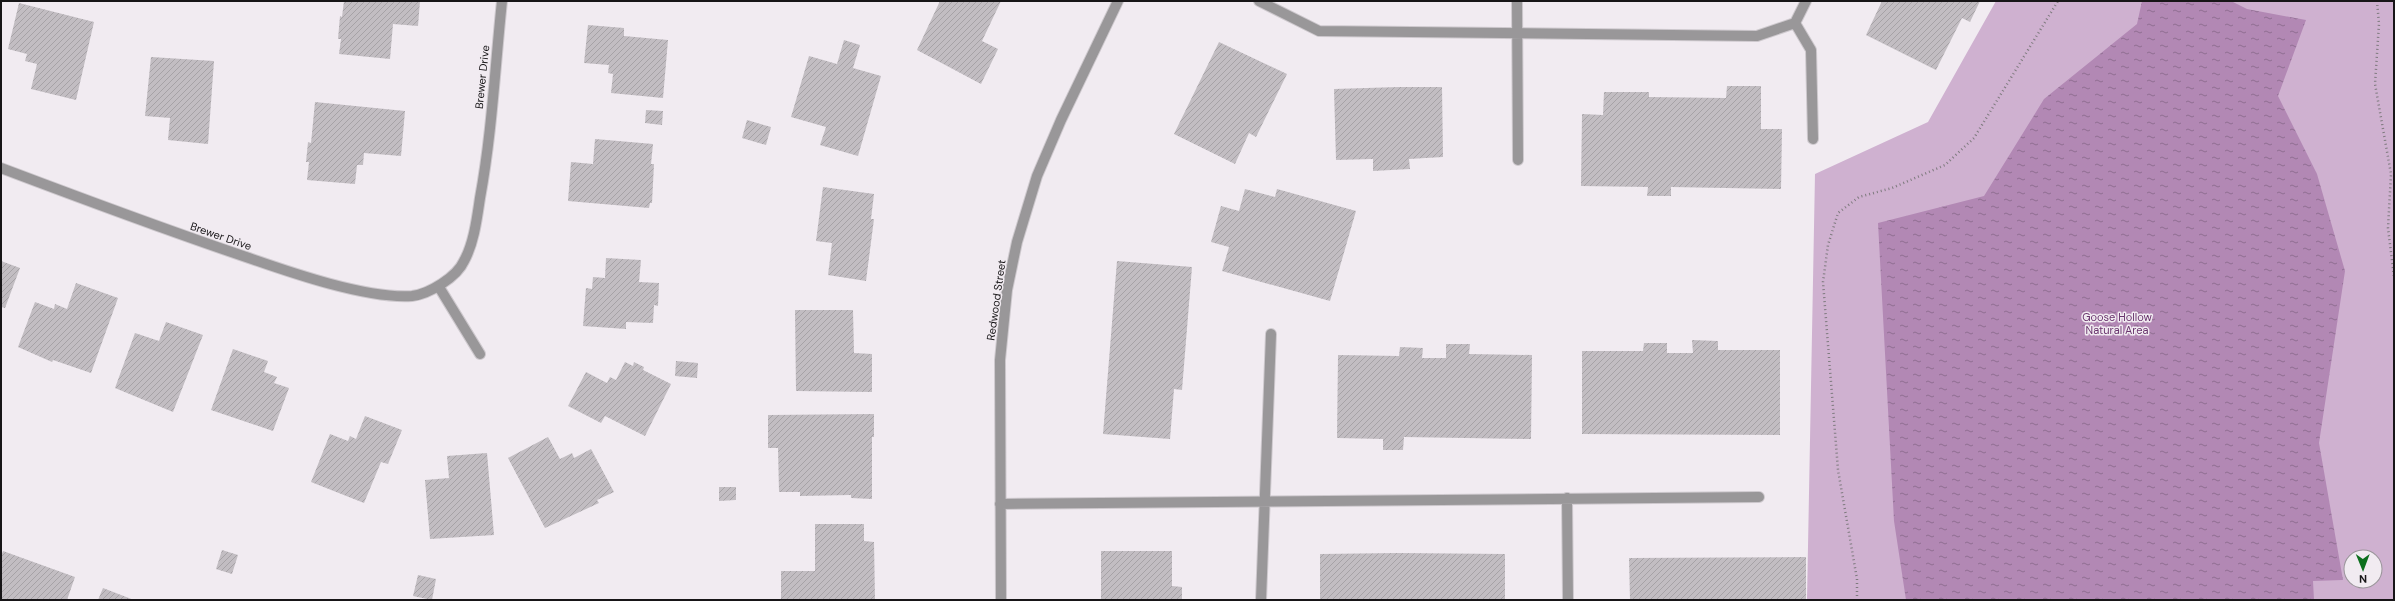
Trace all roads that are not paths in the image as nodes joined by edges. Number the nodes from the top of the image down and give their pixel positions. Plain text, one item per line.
1 (502, 1) edge
2 (1118, 1) edge
3 (1259, 1) edge
4 (1517, 1) edge
5 (1806, 1) edge
6 (1794, 23) junction
7 (1518, 33) junction
8 (1813, 140) dead end
9 (1518, 160) dead end
10 (1, 168) edge
11 (439, 287) junction
12 (1271, 334) dead end
13 (480, 354) dead end
14 (1567, 498) junction
15 (1759, 498) dead end
16 (1265, 501) junction
17 (1000, 504) junction
18 (1001, 600) edge
19 (1260, 600) edge
20 (1568, 600) edge

1 - 11 street, Brewer Drive
2 - 17 street, Redwood Street
3 - 7 street
4 - 7 street
5 - 6 street
6 - 7 street
6 - 8 street
7 - 9 street
10 - 11 street, Brewer Drive
11 - 13 street
12 - 16 street
14 - 15 street
14 - 16 street
14 - 20 street
16 - 17 street
16 - 19 street
17 - 18 street, Redwood Street

